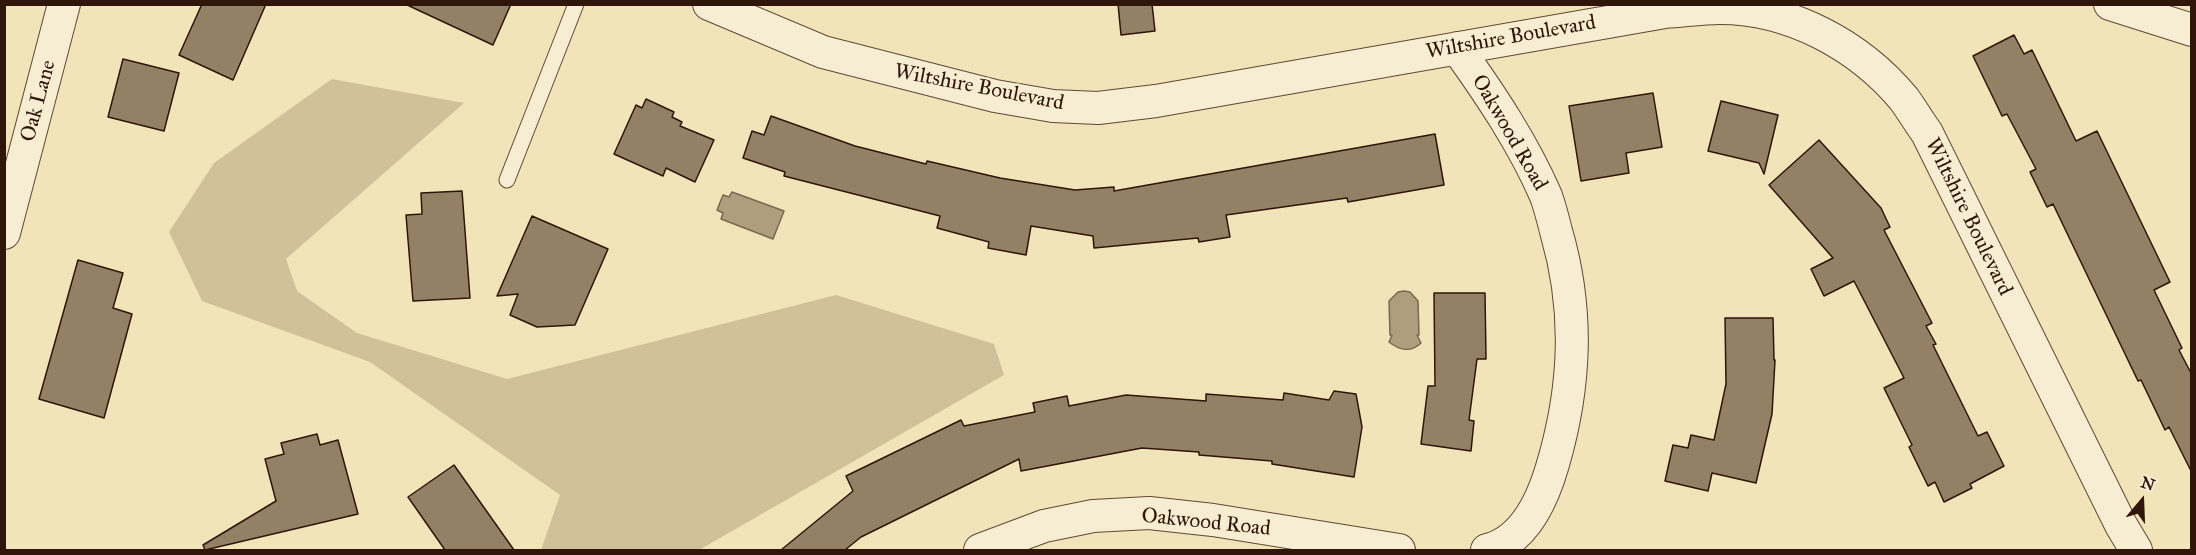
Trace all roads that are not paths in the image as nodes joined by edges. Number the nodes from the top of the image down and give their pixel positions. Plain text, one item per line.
1 (64, 4) edge
2 (576, 4) edge
3 (709, 4) edge
4 (2114, 5) edge
5 (2192, 30) edge
6 (1457, 48) junction
7 (13, 167) edge
8 (507, 180) dead end
9 (4, 233) edge
10 (980, 550) edge
11 (1399, 550) edge
12 (1487, 550) edge
13 (2136, 550) edge

1 - 7 street, Oak Lane
2 - 8 lane
3 - 6 street, Wiltshire Boulevard
4 - 5 street
6 - 12 street, Oakwood Road
6 - 13 street, Wiltshire Boulevard
7 - 9 street, Oak Lane
10 - 11 street, Oakwood Road

